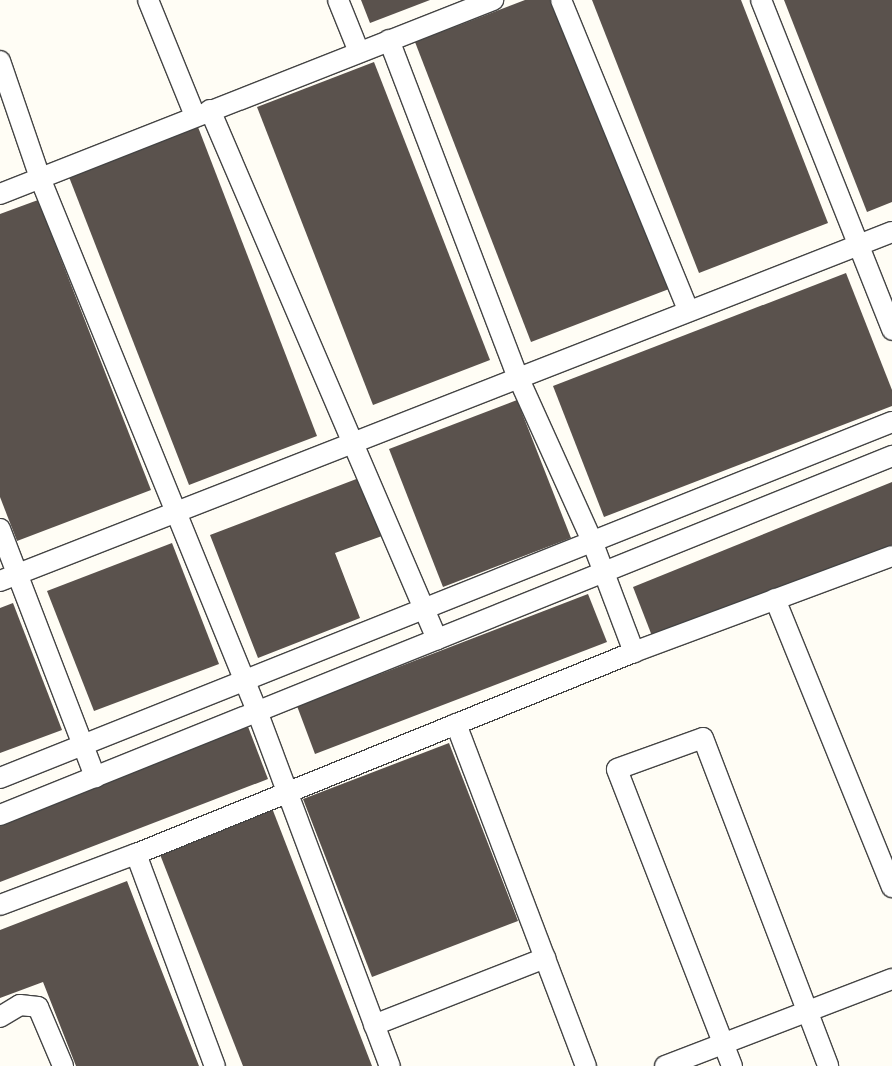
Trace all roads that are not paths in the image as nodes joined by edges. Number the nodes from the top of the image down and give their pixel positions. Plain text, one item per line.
1 (148, 0) edge
2 (338, 0) edge
3 (493, 0) edge
4 (561, 0) edge
5 (761, 0) edge
6 (456, 7) edge
7 (389, 40) junction
8 (359, 52) junction
9 (0, 61) edge
10 (203, 113) junction
11 (40, 178) junction
12 (0, 194) edge
13 (892, 232) edge
14 (860, 242) junction
15 (688, 310) junction
16 (892, 330) edge
17 (518, 377) junction
18 (892, 422) edge
19 (354, 441) junction
20 (892, 456) edge
21 (173, 512) junction
22 (0, 529) edge
23 (592, 541) junction
24 (892, 556) edge
25 (604, 572) junction
26 (18, 574) junction
27 (0, 581) edge
28 (775, 599) junction
29 (426, 607) junction
30 (437, 639) junction
31 (634, 652) junction
32 (242, 681) junction
33 (257, 711) junction
34 (456, 724) junction
35 (83, 744) junction
36 (95, 777) junction
37 (0, 778) edge
38 (286, 793) junction
39 (0, 815) edge
40 (136, 854) junction
41 (892, 887) edge
42 (0, 905) edge
43 (544, 958) junction
44 (892, 979) edge
45 (807, 1011) junction
46 (0, 1017) edge
47 (374, 1025) junction
48 (723, 1044) junction
49 (63, 1066) edge
50 (215, 1066) edge
51 (390, 1066) edge
52 (586, 1066) edge
53 (664, 1066) edge
54 (732, 1066) edge
55 (828, 1066) edge

1 - 10 street
2 - 8 street
3 - 6 street
4 - 15 street
5 - 14 street
6 - 7 street
7 - 8 street
7 - 17 street
8 - 10 street
9 - 11 street
10 - 11 street
10 - 19 street
11 - 12 street
11 - 21 street
13 - 14 street
14 - 15 street
14 - 16 street
15 - 17 street
17 - 19 street
17 - 23 street
18 - 23 street
19 - 21 street
19 - 29 street
20 - 25 street
21 - 26 street
21 - 32 street
22 - 26 street
23 - 25 street
23 - 29 street
24 - 28 street
25 - 30 street
25 - 31 street
26 - 27 street
26 - 35 street
28 - 31 street
28 - 41 street
29 - 30 street
29 - 32 street
30 - 33 street
31 - 34 street
32 - 33 street
32 - 35 street
33 - 36 street
33 - 38 street
34 - 38 street
34 - 43 street
35 - 36 street
35 - 37 street
36 - 39 street
38 - 40 street
38 - 47 street
40 - 42 street
40 - 50 street
43 - 47 street
43 - 52 street
44 - 45 street
45 - 48 street
45 - 48 street
45 - 55 street
46 - 49 street
47 - 51 street
48 - 53 street
48 - 54 street

